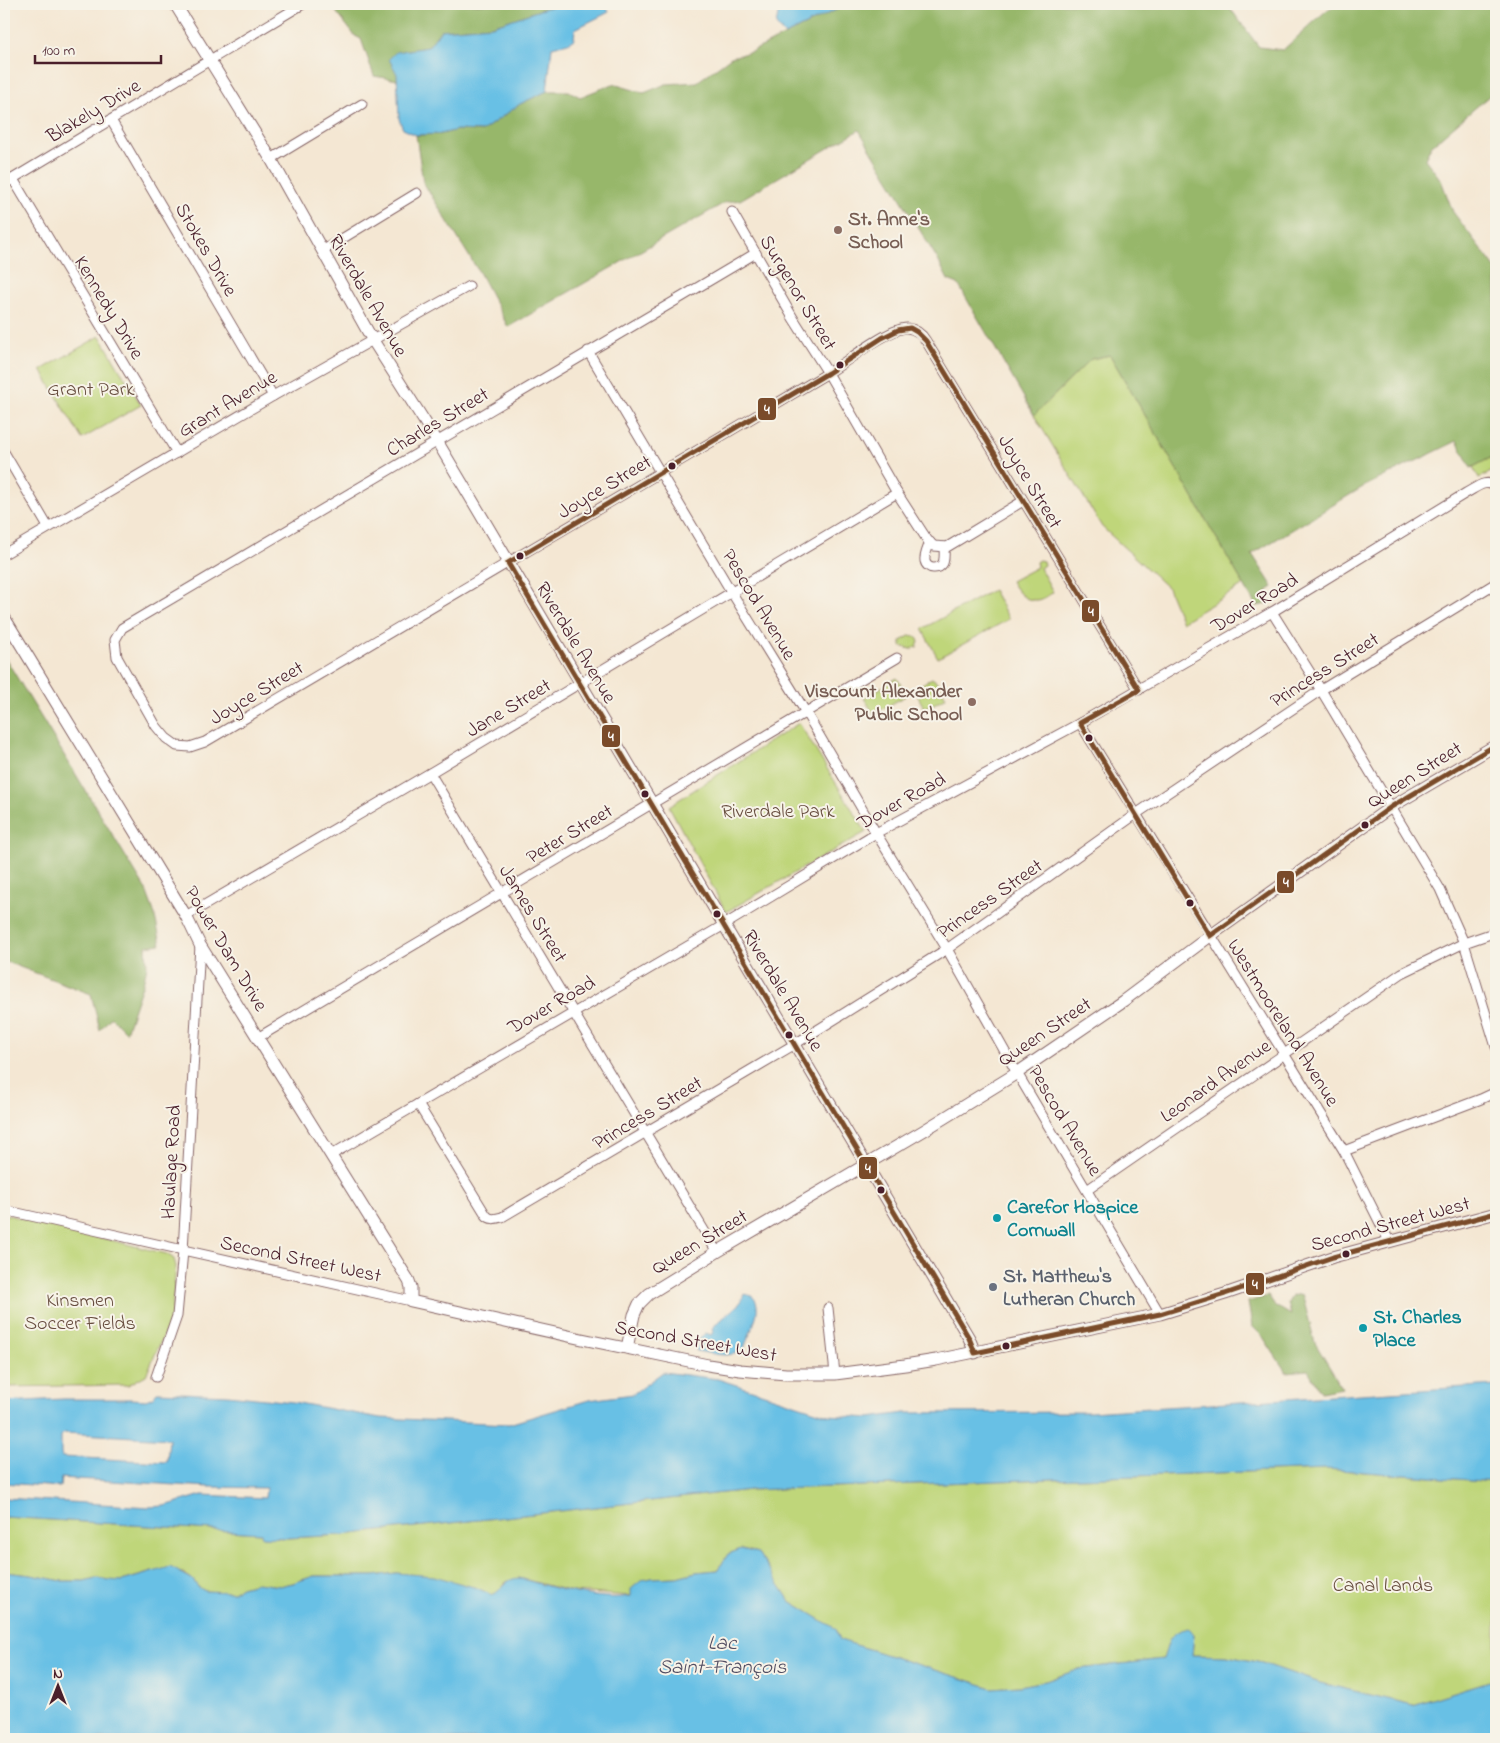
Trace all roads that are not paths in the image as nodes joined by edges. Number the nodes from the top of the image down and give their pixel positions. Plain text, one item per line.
1 (175, 4) edge
2 (302, 4) edge
3 (209, 60) junction
4 (362, 104) dead end
5 (111, 120) junction
6 (271, 159) junction
7 (13, 179) junction
8 (4, 184) edge
9 (417, 193) dead end
10 (732, 212) dead end
11 (322, 251) junction
12 (756, 252) junction
13 (469, 286) dead end
14 (372, 339) junction
15 (588, 351) junction
16 (828, 373) junction
17 (272, 396) junction
18 (437, 441) junction
19 (4, 452) edge
20 (177, 453) junction
21 (661, 472) junction
22 (1494, 485) edge
23 (897, 493) junction
24 (1023, 501) junction
25 (48, 527) junction
26 (930, 542) junction
27 (944, 547) junction
28 (4, 554) edge
29 (508, 564) junction
30 (1496, 583) edge
31 (732, 593) junction
32 (1272, 612) junction
33 (4, 617) edge
34 (897, 658) dead end
35 (581, 683) junction
36 (1139, 690) junction
37 (1321, 690) junction
38 (804, 711) junction
39 (1080, 724) junction
40 (205, 742) joint
41 (1496, 745) edge
42 (430, 773) junction
43 (652, 804) junction
44 (1391, 807) junction
45 (1136, 814) junction
46 (876, 833) junction
47 (501, 894) junction
48 (186, 916) junction
49 (724, 925) junction
50 (1496, 932) edge
51 (1210, 936) junction
52 (1464, 943) junction
53 (200, 944) junction
54 (947, 949) junction
55 (574, 1011) junction
56 (259, 1037) junction
57 (795, 1044) junction
58 (1496, 1047) edge
59 (1284, 1053) junction
60 (1017, 1073) junction
61 (1496, 1092) edge
62 (418, 1104) junction
63 (646, 1133) junction
64 (1344, 1151) junction
65 (331, 1155) junction
66 (866, 1164) junction
67 (1087, 1190) junction
68 (4, 1210) edge
69 (1496, 1213) edge
70 (1389, 1241) junction
71 (183, 1251) junction
72 (717, 1252) junction
73 (411, 1301) junction
74 (828, 1308) dead end
75 (1160, 1314) junction
76 (627, 1348) junction
77 (975, 1353) junction
78 (835, 1374) junction
79 (156, 1377) dead end

1 - 3 street, Riverdale Avenue
2 - 3 street, Blakely Drive
3 - 5 street, Blakely Drive
3 - 6 street, Riverdale Avenue
4 - 6 street
5 - 7 street, Blakely Drive
5 - 17 street, Stokes Drive
6 - 11 street, Riverdale Avenue
7 - 8 street, Blakely Drive
7 - 20 street, Kennedy Drive
9 - 11 street
10 - 12 street, Surgenor Street
11 - 14 street, Riverdale Avenue
12 - 15 street, Charles Street
12 - 16 street, Surgenor Street
13 - 14 street, Grant Avenue
14 - 17 street, Grant Avenue
14 - 18 street, Riverdale Avenue
15 - 18 street, Charles Street
15 - 21 street, Pescod Avenue
16 - 21 street, Joyce Street
16 - 23 street, Surgenor Street
16 - 24 street, Joyce Street
17 - 20 street, Grant Avenue
18 - 29 street, Riverdale Avenue
18 - 40 street, Charles Street
19 - 25 street
20 - 25 street, Grant Avenue
21 - 29 street, Joyce Street
21 - 31 street, Pescod Avenue
22 - 32 street, Dover Road
23 - 26 street, Surgenor Street
23 - 31 street, Jane Street
24 - 27 street
24 - 36 street, Joyce Street
25 - 28 street, Grant Avenue
26 - 27 street
26 - 27 street
29 - 35 street, Riverdale Avenue
29 - 40 street, Joyce Street
30 - 37 street, Princess Street
31 - 35 street, Jane Street
31 - 38 street, Pescod Avenue
32 - 36 street, Dover Road
32 - 37 street
33 - 48 street, Power Dam Drive
34 - 38 street, Peter Street
35 - 42 street, Jane Street
35 - 43 street, Riverdale Avenue
36 - 39 street, Dover Road
37 - 44 street
37 - 45 street, Princess Street
38 - 43 street, Peter Street
38 - 46 street, Pescod Avenue
39 - 45 street, Westmooreland Avenue
39 - 46 street, Dover Road
41 - 44 street, Queen Street
42 - 47 street, James Street
42 - 48 street, Jane Street
43 - 47 street, Peter Street
43 - 49 street, Riverdale Avenue
44 - 51 street, Queen Street
44 - 52 street
45 - 51 street, Westmooreland Avenue
45 - 54 street, Princess Street
46 - 49 street, Dover Road
46 - 54 street, Pescod Avenue
47 - 55 street, James Street
47 - 56 street, Peter Street
48 - 53 street, Power Dam Drive
49 - 55 street, Dover Road
49 - 57 street, Riverdale Avenue
50 - 52 street, Leonard Avenue
51 - 59 street, Westmooreland Avenue
51 - 60 street, Queen Street
52 - 58 street
52 - 59 street, Leonard Avenue
53 - 56 street, Power Dam Drive
53 - 71 street, Haulage Road
54 - 57 street, Princess Street
54 - 60 street, Pescod Avenue
55 - 62 street, Dover Road
55 - 63 street, James Street
56 - 65 street, Power Dam Drive
57 - 63 street, Princess Street
57 - 66 street, Riverdale Avenue
59 - 64 street, Westmooreland Avenue
59 - 67 street, Leonard Avenue
60 - 66 street, Queen Street
60 - 67 street, Pescod Avenue
61 - 64 street
62 - 63 street, Princess Street
62 - 65 street, Dover Road
63 - 72 street, James Street
64 - 70 street, Westmooreland Avenue
65 - 73 street, Power Dam Drive
66 - 72 street, Queen Street
66 - 77 street, Riverdale Avenue
67 - 75 street, Pescod Avenue
68 - 71 street, Second Street West
69 - 70 street, Second Street West
70 - 75 street, Second Street West
71 - 73 street, Second Street West
71 - 79 street, Haulage Road
72 - 76 street, Queen Street
73 - 76 street, Second Street West
74 - 78 street
75 - 77 street, Second Street West
76 - 78 street, Second Street West
77 - 78 street, Second Street West

